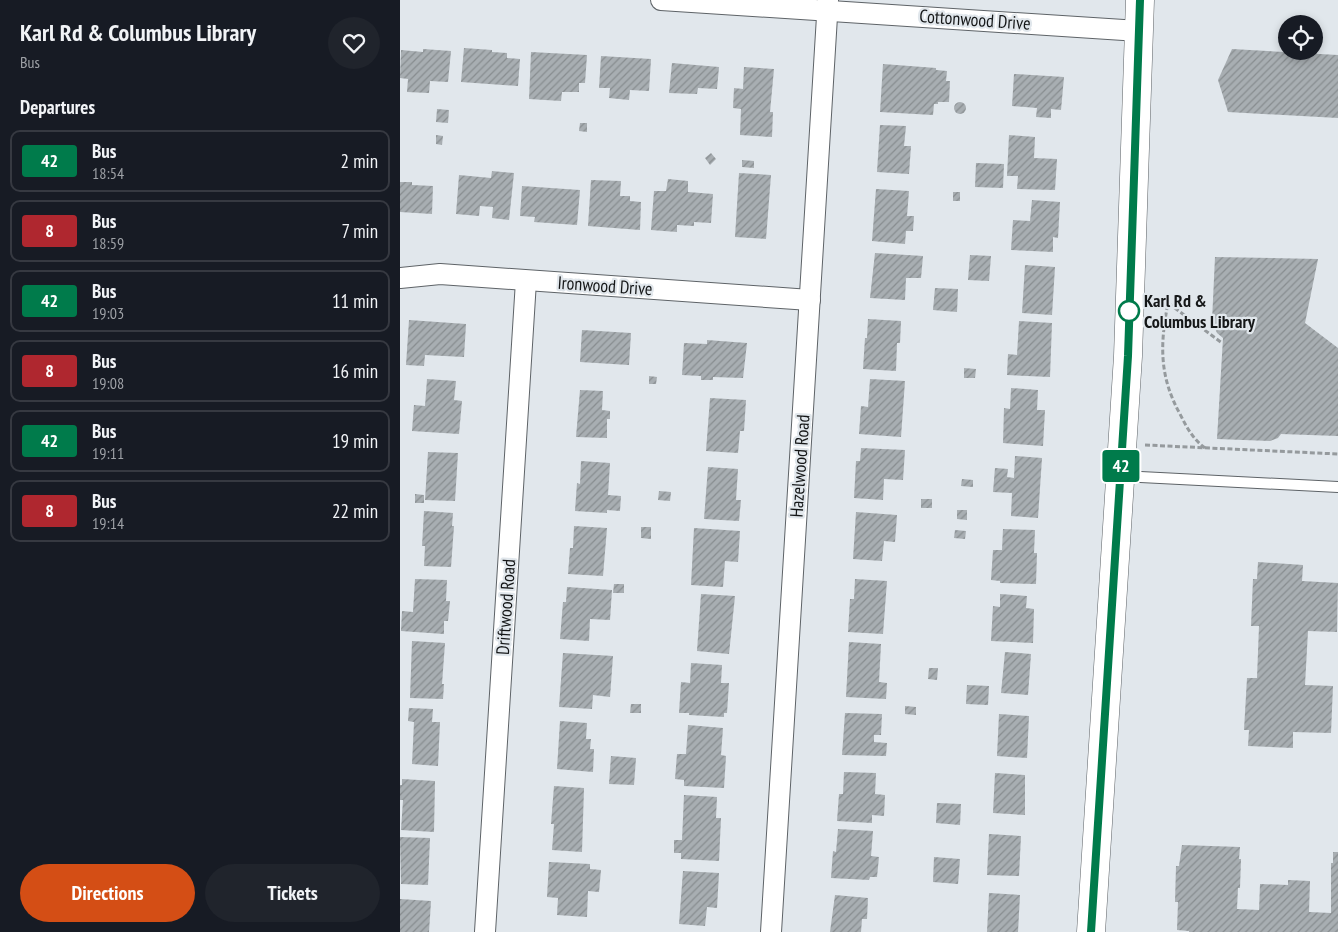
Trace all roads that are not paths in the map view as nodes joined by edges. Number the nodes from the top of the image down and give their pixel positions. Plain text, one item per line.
1 (661, 0) edge
2 (1140, 0) edge
3 (827, 5) edge
4 (1139, 30) junction
5 (400, 278) edge
6 (526, 281) junction
7 (810, 300) junction
8 (1120, 476) junction
9 (1338, 487) edge
10 (485, 932) edge
11 (771, 932) edge
12 (1091, 932) edge

1 - 3 street, Cottonwood Drive
2 - 4 main road
3 - 4 street, Cottonwood Drive
3 - 7 street, Hazelwood Road
4 - 8 main road
5 - 6 street, Ironwood Drive
6 - 7 street, Ironwood Drive
6 - 10 street, Driftwood Road
7 - 11 street, Hazelwood Road
8 - 9 lane
8 - 12 main road

